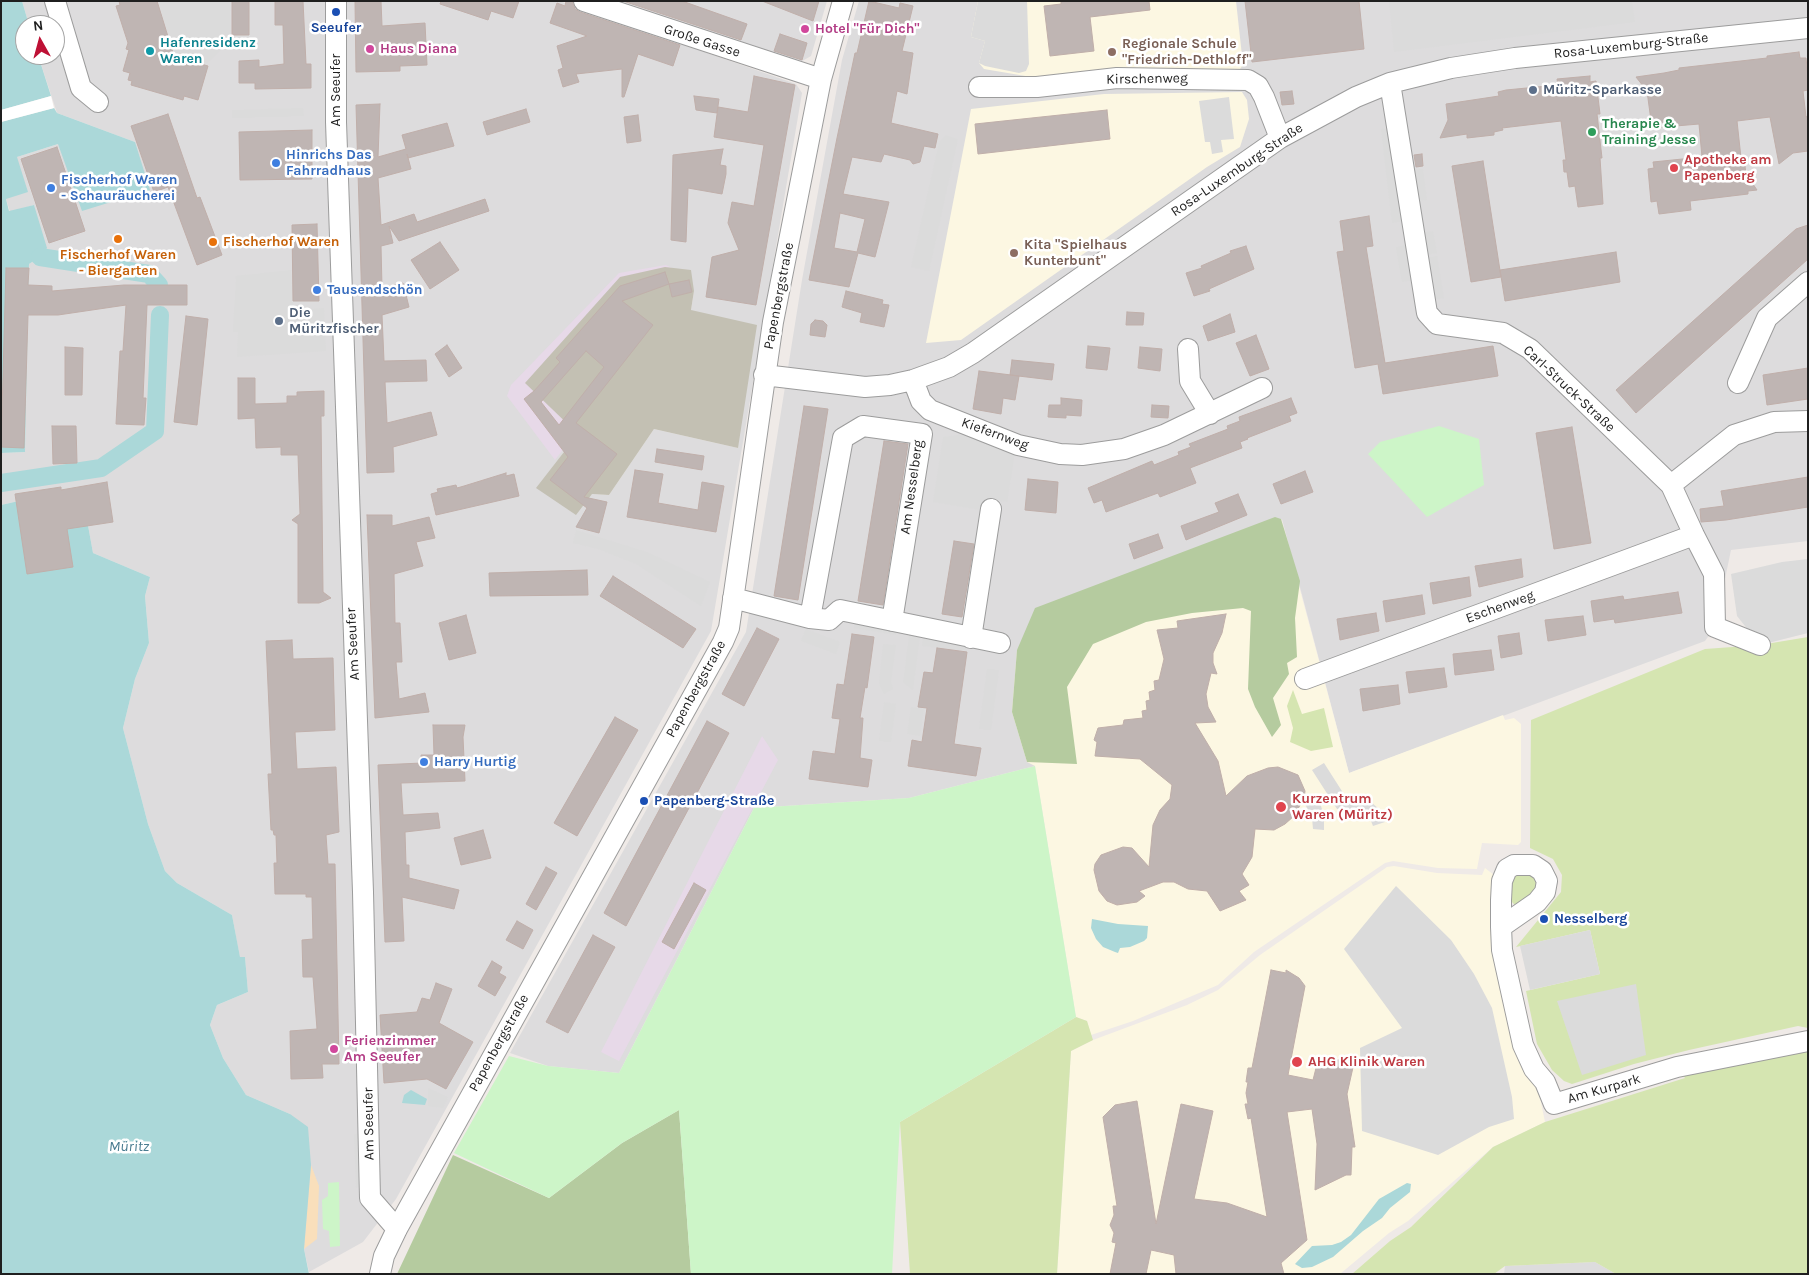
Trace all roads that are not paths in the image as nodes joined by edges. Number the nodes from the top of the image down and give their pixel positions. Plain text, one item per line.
1 (55, 1) edge
2 (336, 1) edge
3 (584, 1) edge
4 (843, 1) edge
5 (1808, 28) edge
6 (821, 79) junction
7 (1390, 84) junction
8 (979, 87) dead end
9 (98, 102) dead end
10 (1280, 138) junction
11 (1808, 282) edge
12 (1188, 349) dead end
13 (764, 375) junction
14 (913, 380) junction
15 (1738, 383) dead end
16 (1262, 388) dead end
17 (1210, 414) junction
18 (1808, 421) edge
19 (1671, 485) junction
20 (991, 509) dead end
21 (1694, 535) junction
22 (733, 598) junction
23 (810, 618) junction
24 (892, 621) junction
25 (971, 638) junction
26 (1000, 643) dead end
27 (1760, 645) dead end
28 (1305, 679) dead end
29 (1501, 927) dead end
30 (1808, 1041) edge
31 (397, 1229) junction
32 (380, 1274) edge

1 - 9 street
2 - 31 street, Am Seeufer
3 - 6 street, Große Gasse
4 - 6 street, Papenbergstraße
5 - 7 street, Rosa-Luxemburg-Straße
6 - 13 street, Papenbergstraße
7 - 10 street, Rosa-Luxemburg-Straße
7 - 19 street, Carl-Struck-Straße
8 - 10 street, Kirschenweg
10 - 14 street, Rosa-Luxemburg-Straße
11 - 15 street
12 - 17 street
13 - 14 street, Rosa-Luxemburg-Straße
13 - 22 street, Papenbergstraße
14 - 17 street, Kiefernweg
16 - 17 street, Kiefernweg
18 - 19 street
19 - 21 street, Carl-Struck-Straße
20 - 25 street
21 - 27 street, Carl-Struck-Straße
21 - 28 street, Eschenweg
22 - 23 street
22 - 31 street, Papenbergstraße
23 - 24 street
23 - 24 street, Am Nesselberg
24 - 25 street
25 - 26 street
29 - 30 street, Am Kurpark
31 - 32 street

